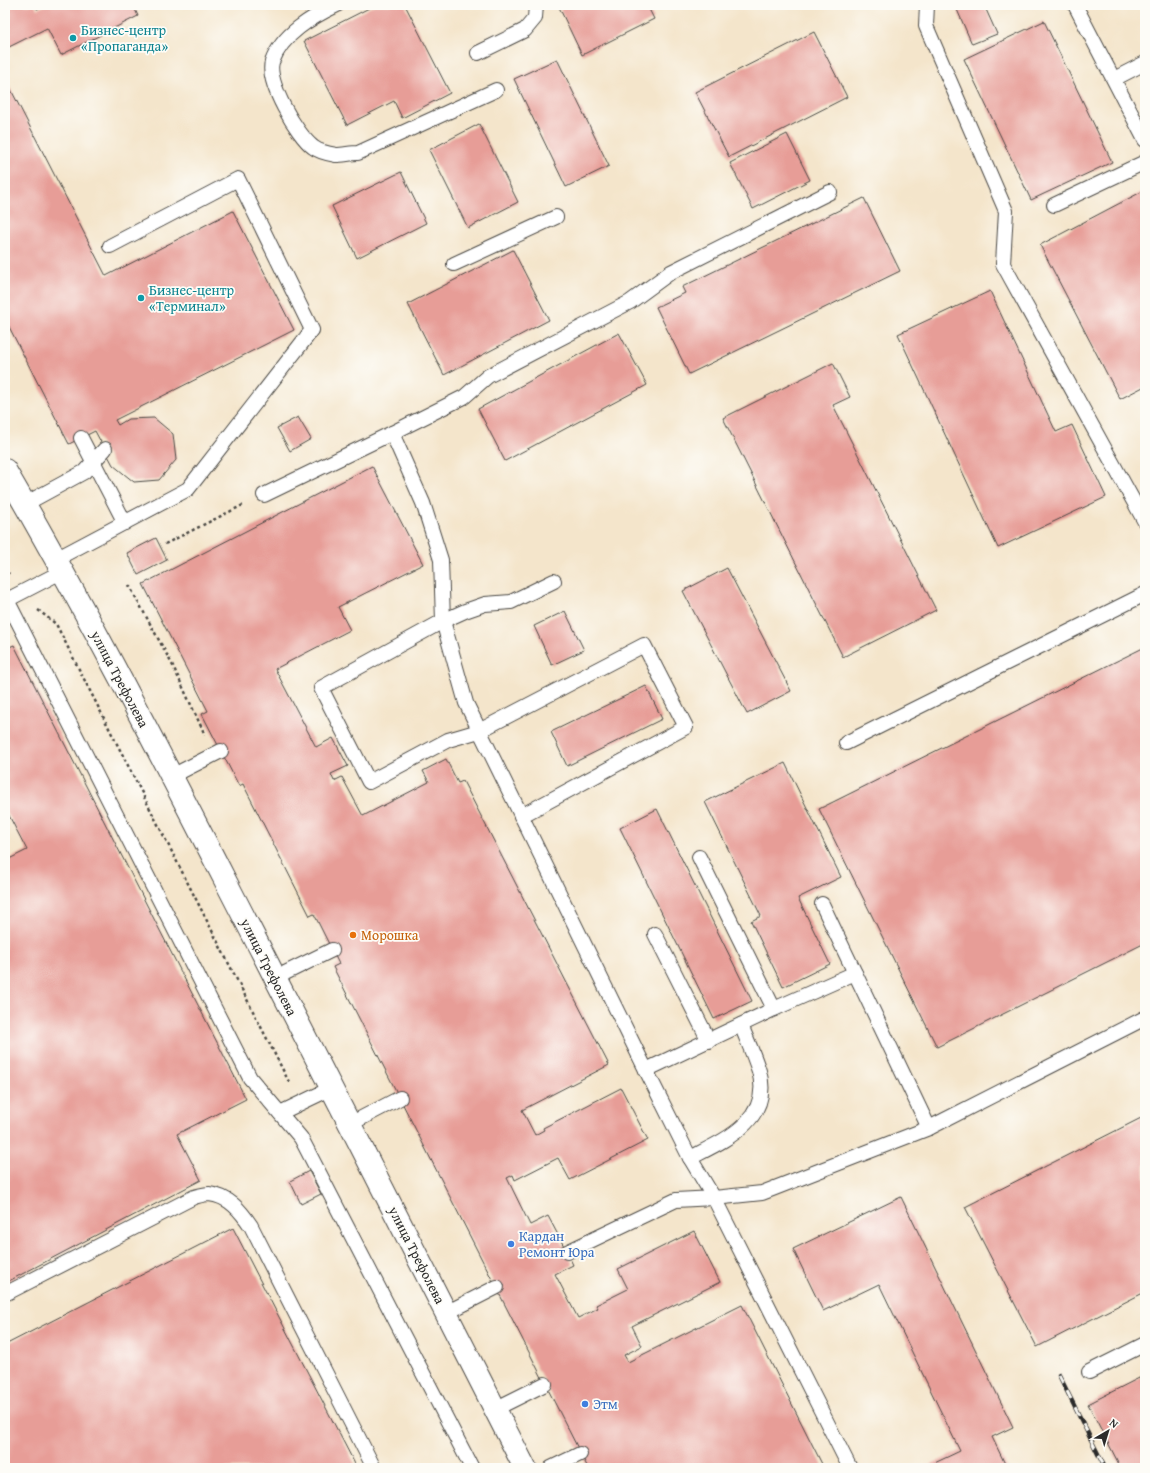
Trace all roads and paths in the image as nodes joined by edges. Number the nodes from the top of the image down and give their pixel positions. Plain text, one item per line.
1 (337, 5) edge
2 (536, 5) edge
3 (927, 5) edge
4 (1076, 5) edge
5 (478, 53) dead end
6 (1145, 62) edge
7 (1114, 79) junction
8 (496, 90) dead end
9 (1145, 140) edge
10 (1145, 162) edge
11 (830, 192) dead end
12 (1054, 205) dead end
13 (556, 217) dead end
14 (110, 246) dead end
15 (454, 264) dead end
16 (392, 434) junction
17 (81, 438) dead end
18 (105, 449) dead end
19 (93, 462) junction
20 (5, 470) edge
21 (264, 495) joint
22 (25, 504) junction
23 (1145, 522) edge
24 (124, 523) junction
25 (165, 544) dead end
26 (60, 565) junction
27 (5, 568) edge
28 (554, 581) dead end
29 (130, 585) dead end
30 (1145, 594) edge
31 (10, 598) edge
32 (443, 621) junction
33 (479, 731) junction
34 (846, 743) dead end
35 (218, 752) joint
36 (172, 776) junction
37 (521, 816) junction
38 (700, 857) dead end
39 (822, 904) dead end
40 (655, 934) dead end
41 (332, 950) dead end
42 (855, 973) junction
43 (275, 978) junction
44 (774, 1009) junction
45 (1145, 1018) edge
46 (740, 1025) junction
47 (708, 1041) junction
48 (646, 1070) junction
49 (332, 1088) junction
50 (400, 1098) dead end
51 (300, 1103) junction
52 (280, 1113) junction
53 (350, 1124) junction
54 (929, 1128) junction
55 (690, 1158) junction
56 (714, 1198) junction
57 (567, 1252) dead end
58 (497, 1287) dead end
59 (5, 1294) edge
60 (446, 1313) junction
61 (1145, 1344) edge
62 (1089, 1372) dead end
63 (545, 1384) dead end
64 (495, 1409) junction
65 (580, 1454) dead end
66 (374, 1468) edge
67 (472, 1468) edge
68 (525, 1468) edge
69 (551, 1468) edge
70 (850, 1468) edge

1 - 8 lane
2 - 5 lane
3 - 23 lane
4 - 7 lane
6 - 7 lane
7 - 9 lane
10 - 12 lane
11 - 16 lane
13 - 15 lane
14 - 24 lane
16 - 21 lane
16 - 32 lane
17 - 19 lane
18 - 19 lane
19 - 22 lane
19 - 24 lane
20 - 22 street, улица Трефолева
21 - 25 path
22 - 26 street, улица Трефолева
24 - 26 lane
26 - 31 lane
26 - 36 street, улица Трефолева
27 - 31 path
28 - 32 lane
29 - 35 path
30 - 34 lane
31 - 51 path
31 - 52 lane
32 - 33 lane
32 - 33 lane
33 - 37 lane
33 - 37 lane
35 - 36 lane
36 - 43 street, улица Трефолева
37 - 48 lane
38 - 44 lane
39 - 42 lane
40 - 47 lane
41 - 43 lane
42 - 44 lane
42 - 54 lane
43 - 49 street, улица Трефолева
44 - 46 lane
45 - 54 lane
46 - 47 lane
46 - 55 lane
47 - 48 lane
48 - 55 lane
49 - 51 lane
49 - 53 street, улица Трефолева
50 - 53 lane
51 - 52 lane
52 - 67 lane
53 - 60 street, улица Трефолева
54 - 56 lane
55 - 56 lane
56 - 57 lane
56 - 70 lane
58 - 60 lane
59 - 66 lane
60 - 64 street, улица Трефолева
61 - 62 lane
63 - 64 lane
64 - 68 street, улица Трефолева
65 - 69 lane

